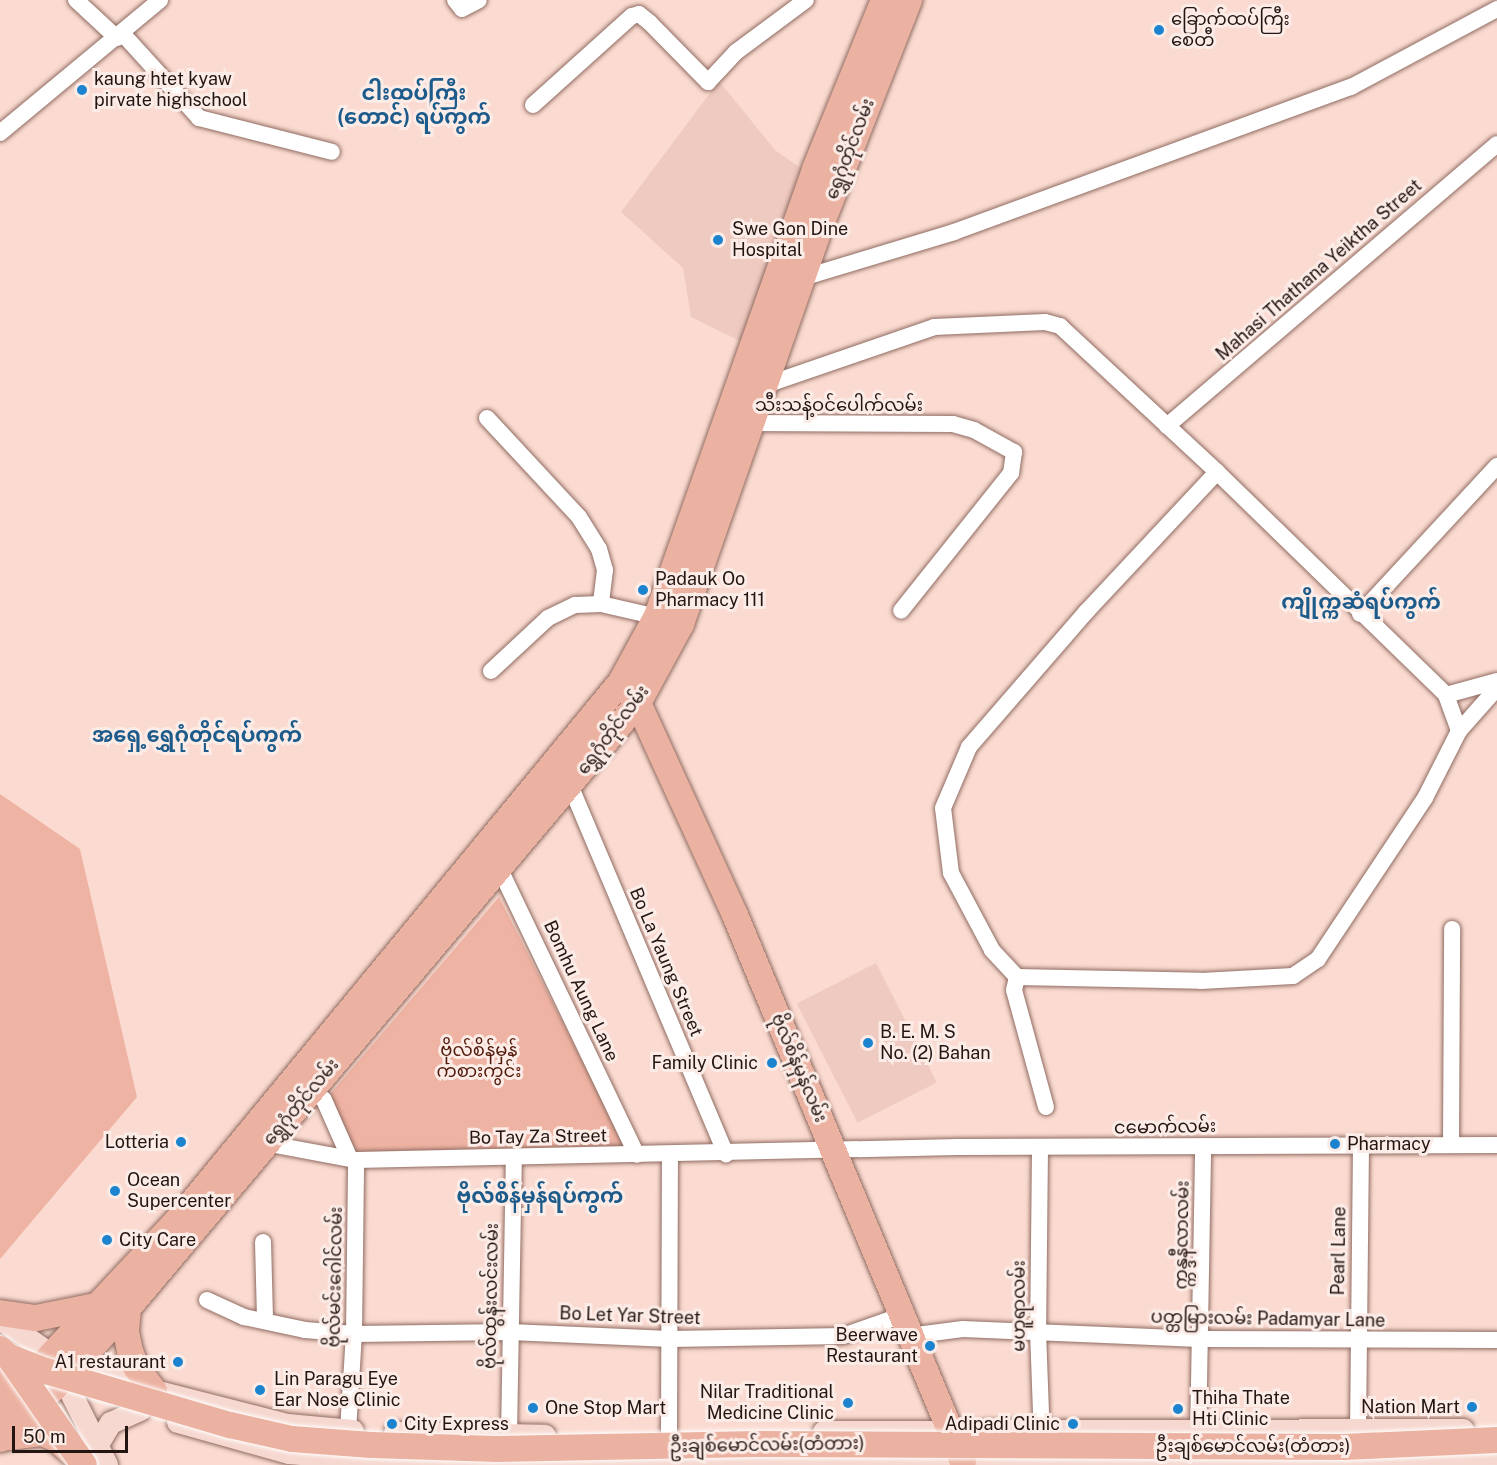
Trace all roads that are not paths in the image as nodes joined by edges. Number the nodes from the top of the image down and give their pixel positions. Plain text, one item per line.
1 (76, 0) edge
2 (160, 0) edge
3 (455, 0) edge
4 (479, 0) edge
5 (806, 0) edge
6 (884, 0) edge
7 (909, 0) edge
8 (1497, 9) edge
9 (120, 36) junction
10 (533, 105) dead end
11 (0, 133) edge
12 (1497, 144) edge
13 (332, 152) dead end
14 (802, 278) junction
15 (751, 383) junction
16 (487, 418) dead end
17 (738, 422) junction
18 (1167, 426) junction
19 (1497, 466) edge
20 (1217, 472) junction
21 (601, 604) junction
22 (901, 611) dead end
23 (1360, 614) junction
24 (669, 620) junction
25 (490, 671) dead end
26 (1497, 681) edge
27 (621, 682) junction
28 (1497, 688) edge
29 (1446, 695) junction
30 (638, 703) junction
31 (1459, 731) junction
32 (570, 785) junction
33 (492, 856) junction
34 (1452, 928) dead end
35 (1017, 977) junction
36 (304, 1082) junction
37 (1046, 1107) dead end
38 (256, 1140) junction
39 (1361, 1144) junction
40 (1451, 1144) junction
41 (1497, 1144) edge
42 (1203, 1146) junction
43 (1040, 1149) junction
44 (834, 1152) junction
45 (726, 1154) junction
46 (637, 1155) junction
47 (670, 1155) junction
48 (514, 1157) junction
49 (353, 1160) junction
50 (263, 1242) dead end
51 (207, 1300) dead end
52 (101, 1305) junction
53 (128, 1308) junction
54 (0, 1313) edge
55 (0, 1319) edge
56 (265, 1321) junction
57 (905, 1326) junction
58 (1038, 1331) junction
59 (510, 1332) junction
60 (354, 1334) junction
61 (1199, 1338) junction
62 (670, 1339) junction
63 (1497, 1340) edge
64 (1357, 1341) junction
65 (2, 1364) edge
66 (55, 1378) junction
67 (147, 1400) junction
68 (0, 1410) edge
69 (1497, 1429) edge
70 (949, 1430) junction
71 (348, 1431) junction
72 (816, 1432) junction
73 (1004, 1432) junction
74 (1095, 1432) junction
75 (1199, 1432) junction
76 (1358, 1432) junction
77 (1041, 1433) junction
78 (669, 1434) junction
79 (509, 1436) junction
80 (592, 1436) junction
81 (0, 1439) edge
82 (1497, 1440) edge
83 (815, 1456) junction
84 (90, 1460) edge
85 (592, 1460) junction
86 (752, 1461) edge
87 (963, 1461) junction
88 (1497, 1461) edge
89 (375, 1463) edge
90 (559, 1463) edge
91 (1095, 1463) junction
92 (1197, 1463) junction
93 (1003, 1464) edge
94 (1042, 1464) edge

1 - 9 street
2 - 9 street
3 - 4 street
5 - 10 street
6 - 15 main road, ရွှေဂုံတိုင်လမ်း
7 - 14 main road, ရွှေဂုံတိုင်လမ်း
8 - 14 street
9 - 11 street
9 - 13 street
12 - 18 street, Mahasi Thathana Yeiktha Street
14 - 15 main road, ရွှေဂုံတိုင်လမ်း
15 - 17 main road, ရွှေဂုံတိုင်လမ်း
15 - 18 street
16 - 21 street
17 - 22 street, သီးသန့်ဝင်ပေါက်လမ်း
17 - 24 main road, ရွှေဂုံတိုင်လမ်း
18 - 20 street
19 - 23 street
20 - 23 street
20 - 35 street
21 - 24 street
21 - 25 street
23 - 29 street
24 - 27 main road, ရွှေဂုံတိုင်လမ်း
24 - 30 main road, ရွှေဂုံတိုင်လမ်း
26 - 29 street
27 - 30 main road, ဗိုလ်စိန်မှန်လမ်း
27 - 33 main road, ရွှေဂုံတိုင်လမ်း
28 - 31 street
29 - 31 street
30 - 32 main road, ရွှေဂုံတိုင်လမ်း
30 - 44 main road, ဗိုလ်စိန်မှန်လမ်း
31 - 35 street
32 - 33 main road, ရွှေဂုံတိုင်လမ်း
32 - 45 street, Bo La Yaung Street
33 - 36 main road, ရွှေဂုံတိုင်လမ်း
33 - 46 street, Bomhu Aung Lane
34 - 40 street
35 - 37 street
36 - 38 main road, ရွှေဂုံတိုင်လမ်း
36 - 49 street
38 - 49 street, Bo Tay Za Street
38 - 52 main road, ရွှေဂုံတိုင်လမ်း
38 - 53 main road, ရွှေဂုံတိုင်လမ်း
39 - 40 street, ငမောက်လမ်း
39 - 42 street, ငမောက်လမ်း
39 - 64 street, Pearl Lane
40 - 41 street, ငမောက်လမ်း
42 - 43 street, ငမောက်လမ်း
42 - 61 street, က္ကန္ဒနီလာလမ်း
43 - 44 street, ငမောက်လမ်း
43 - 58 street, မဟူရာလမ်း
44 - 45 street, Bo Tay Za Street
44 - 57 main road, ဗိုလ်စိန်မှန်လမ်း
45 - 47 street, Bo Tay Za Street
46 - 47 street, Bo Tay Za Street
46 - 48 street, Bo Tay Za Street
47 - 62 street
48 - 49 street, Bo Tay Za Street
48 - 59 street, ဗိုလ်ထွန်းလင်းလမ်း
49 - 60 street, ဗိုလ်မင်းဂေါင်လမ်း
50 - 56 street
51 - 56 street, Bo Let Yar Street
52 - 54 main road
52 - 66 main road, ရွှေဂုံတိုင်လမ်း
53 - 66 main road, ရွှေဂုံတိုင်လမ်း
53 - 67 main road
55 - 66 main road
56 - 60 street, Bo Let Yar Street
57 - 58 street, Bo Let Yar Street
57 - 62 street, Bo Let Yar Street
57 - 70 main road, ဗိုလ်စိန်မှန်လမ်း
58 - 61 street, ပတ္တမြားလမ်း Padamyar Lane
58 - 77 street, မဟူရာလမ်း
59 - 60 street, Bo Let Yar Street
59 - 62 street, Bo Let Yar Street
59 - 79 street, ဗိုလ်ထွန်းလင်းလမ်း
60 - 71 street, ဗိုလ်မင်းဂေါင်လမ်း
61 - 64 street, ပတ္တမြားလမ်း Padamyar Lane
61 - 75 street, က္ကန္ဒနီလာလမ်း
62 - 78 street
63 - 64 street, ပတ္တမြားလမ်း Padamyar Lane
64 - 76 street, Pearl Lane
65 - 66 main road, ဦးချစ်မောင်လမ်း(တံတား), bridge
65 - 84 main road, bridge
66 - 67 main road
66 - 68 main road
66 - 81 main road
66 - 82 main road, ဦးချစ်မောင်လမ်း(တံတား), bridge
66 - 84 main road
67 - 71 main road
67 - 84 main road
67 - 89 main road
69 - 76 main road
70 - 72 main road
70 - 73 main road
70 - 87 main road, ဗိုလ်စိန်မှန်လမ်း
71 - 79 main road
72 - 78 main road
72 - 83 main road
73 - 77 main road
73 - 93 street
74 - 75 main road
74 - 77 main road
74 - 91 main road
75 - 76 main road
75 - 92 street, က္ကန္ဒနီလာလမ်း
77 - 94 street, မဟူရာလမ်း
78 - 80 main road
79 - 80 main road
80 - 85 main road
81 - 84 main road
83 - 86 main road
83 - 87 main road
85 - 86 main road
85 - 90 main road
87 - 93 main road
88 - 92 main road
89 - 90 main road
91 - 92 main road
91 - 94 main road
93 - 94 main road

